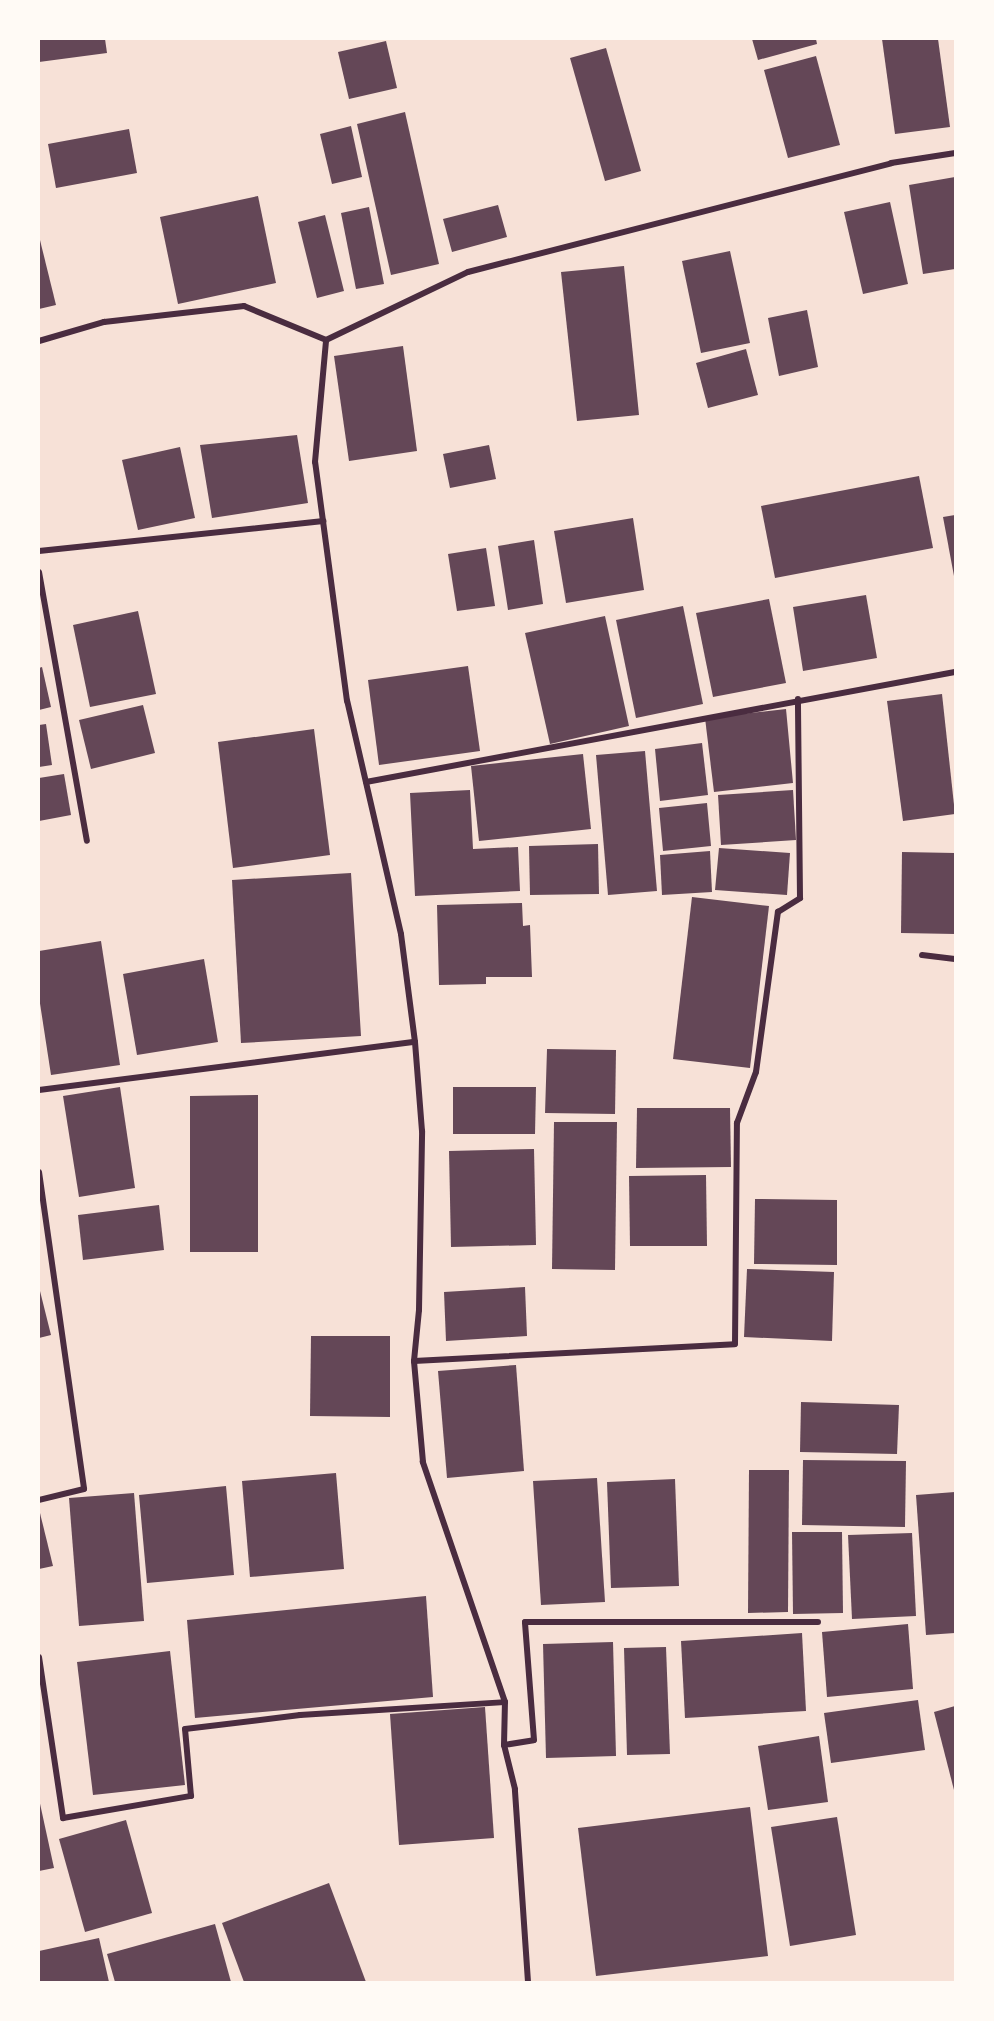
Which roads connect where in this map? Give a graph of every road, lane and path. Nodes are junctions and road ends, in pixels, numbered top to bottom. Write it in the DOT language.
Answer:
graph roads {
  1 [pos="955,153"];
  2 [pos="326,340"];
  3 [pos="39,341"];
  4 [pos="323,521"];
  5 [pos="39,551"];
  6 [pos="39,572"];
  7 [pos="955,672"];
  8 [pos="798,699"];
  9 [pos="366,782"];
  10 [pos="87,841"];
  11 [pos="922,954"];
  12 [pos="955,959"];
  13 [pos="416,1042"];
  14 [pos="39,1090"];
  15 [pos="39,1172"];
  16 [pos="414,1361"];
  17 [pos="39,1500"];
  18 [pos="818,1622"];
  19 [pos="39,1656"];
  20 [pos="505,1702"];
  21 [pos="504,1745"];
  22 [pos="528,1982"];
  1 -- 2 [label="street"];
  2 -- 3 [label="street"];
  2 -- 4 [label="street"];
  4 -- 5 [label="street"];
  4 -- 9 [label="street"];
  6 -- 10 [label="street"];
  7 -- 8 [label="street"];
  8 -- 9 [label="street"];
  8 -- 16 [label="street"];
  9 -- 13 [label="street"];
  11 -- 12 [label="street"];
  13 -- 14 [label="street"];
  13 -- 16 [label="street"];
  15 -- 17 [label="street"];
  16 -- 20 [label="street"];
  18 -- 21 [label="street"];
  19 -- 20 [label="street"];
  20 -- 21 [label="street"];
  21 -- 22 [label="street"];
}
